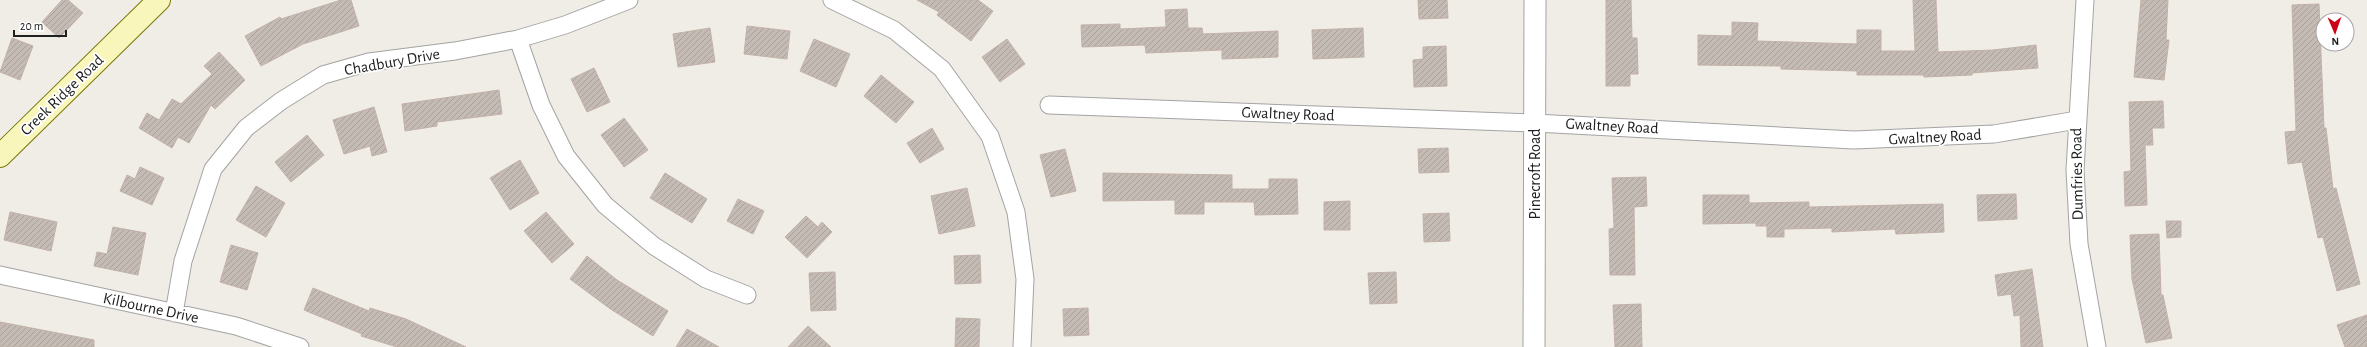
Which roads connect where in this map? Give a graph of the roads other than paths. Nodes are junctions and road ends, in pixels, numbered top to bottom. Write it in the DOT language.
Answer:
graph roads {
  1 [pos="158,0"];
  2 [pos="629,0"];
  3 [pos="832,0"];
  4 [pos="1535,0"];
  5 [pos="2085,0"];
  6 [pos="518,40"];
  7 [pos="1050,105"];
  8 [pos="2077,120"];
  9 [pos="1535,123"];
  10 [pos="0,156"];
  11 [pos="0,275"];
  12 [pos="747,295"];
  13 [pos="174,313"];
  14 [pos="300,347"];
  15 [pos="1022,347"];
  16 [pos="1534,347"];
  17 [pos="2097,347"];
  1 -- 10 [label="main road, Creek Ridge Road"];
  2 -- 6 [label="street, Chadbury Drive"];
  3 -- 15 [label="street"];
  4 -- 9 [label="street, Pinecroft Road"];
  5 -- 8 [label="street, Dumfries Road"];
  6 -- 12 [label="street"];
  6 -- 13 [label="street, Chadbury Drive"];
  7 -- 9 [label="street, Gwaltney Road"];
  8 -- 9 [label="street, Gwaltney Road"];
  8 -- 17 [label="street, Dumfries Road"];
  9 -- 16 [label="street, Pinecroft Road"];
  11 -- 13 [label="street, Kilbourne Drive"];
  13 -- 14 [label="street, Kilbourne Drive"];
}
